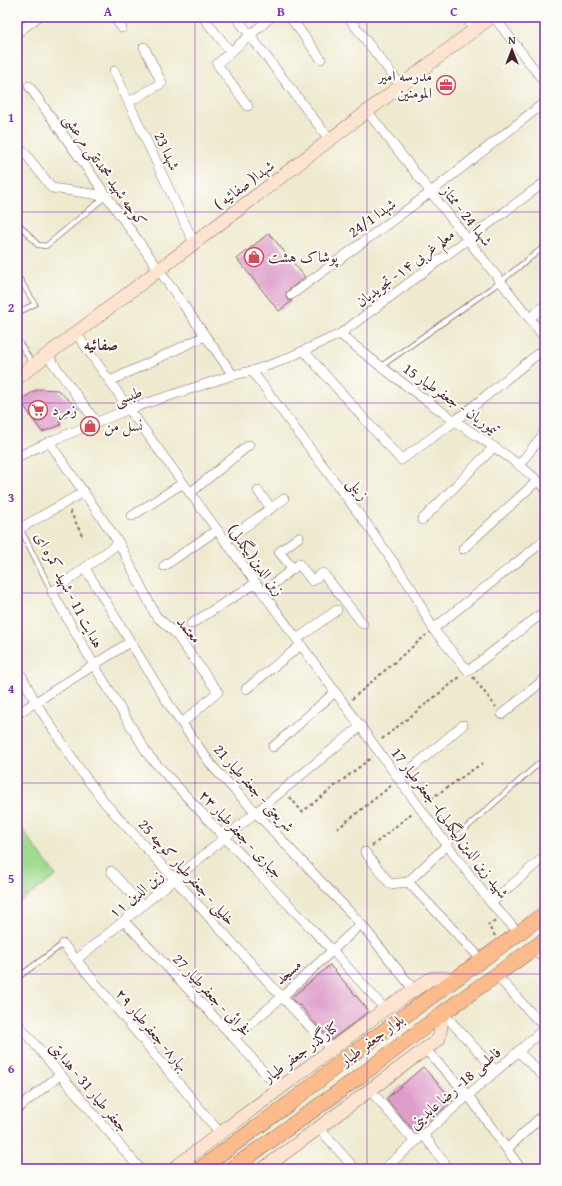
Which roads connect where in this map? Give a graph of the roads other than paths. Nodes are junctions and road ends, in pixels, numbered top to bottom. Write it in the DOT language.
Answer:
graph roads {
  1 [pos="38,17"];
  2 [pos="114,17"];
  3 [pos="203,17"];
  4 [pos="236,17"];
  5 [pos="271,17"];
  6 [pos="290,17"];
  7 [pos="348,17"];
  8 [pos="465,17"];
  9 [pos="493,17"];
  10 [pos="122,28"];
  11 [pos="475,29"];
  12 [pos="17,33"];
  13 [pos="249,35"];
  14 [pos="144,47"];
  15 [pos="230,51"];
  16 [pos="321,59"];
  17 [pos="114,71"];
  18 [pos="545,83"];
  19 [pos="29,86"];
  20 [pos="401,86"];
  21 [pos="129,102"];
  22 [pos="545,102"];
  23 [pos="248,106"];
  24 [pos="367,111"];
  25 [pos="330,140"];
  26 [pos="24,152"];
  27 [pos="545,182"];
  28 [pos="430,192"];
  29 [pos="106,196"];
  30 [pos="17,222"];
  31 [pos="467,240"];
  32 [pos="194,243"];
  33 [pos="545,246"];
  34 [pos="158,270"];
  35 [pos="17,275"];
  36 [pos="500,282"];
  37 [pos="291,295"];
  38 [pos="545,305"];
  39 [pos="17,314"];
  40 [pos="530,318"];
  41 [pos="76,333"];
  42 [pos="340,334"];
  43 [pos="205,336"];
  44 [pos="545,338"];
  45 [pos="17,339"];
  46 [pos="545,348"];
  47 [pos="304,350"];
  48 [pos="47,355"];
  49 [pos="34,365"];
  50 [pos="380,366"];
  51 [pos="252,371"];
  52 [pos="233,375"];
  53 [pos="17,378"];
  54 [pos="110,381"];
  55 [pos="129,410"];
  56 [pos="455,421"];
  57 [pos="98,422"];
  58 [pos="545,432"];
  59 [pos="50,442"];
  60 [pos="249,445"];
  61 [pos="494,446"];
  62 [pos="17,457"];
  63 [pos="519,465"];
  64 [pos="537,481"];
  65 [pos="183,483"];
  66 [pos="545,488"];
  67 [pos="258,491"];
  68 [pos="84,492"];
  69 [pos="190,493"];
  70 [pos="284,499"];
  71 [pos="271,508"];
  72 [pos="132,516"];
  73 [pos="422,520"];
  74 [pos="18,529"];
  75 [pos="217,530"];
  76 [pos="299,537"];
  77 [pos="545,540"];
  78 [pos="225,541"];
  79 [pos="119,543"];
  80 [pos="463,549"];
  81 [pos="164,566"];
  82 [pos="85,568"];
  83 [pos="292,569"];
  84 [pos="256,583"];
  85 [pos="52,592"];
  86 [pos="263,592"];
  87 [pos="337,610"];
  88 [pos="545,611"];
  89 [pos="191,624"];
  90 [pos="363,624"];
  91 [pos="433,629"];
  92 [pos="130,642"];
  93 [pos="299,642"];
  94 [pos="94,666"];
  95 [pos="17,667"];
  96 [pos="545,679"];
  97 [pos="246,689"];
  98 [pos="335,692"];
  99 [pos="36,703"];
  100 [pos="17,714"];
  101 [pos="502,714"];
  102 [pos="182,723"];
  103 [pos="463,725"];
  104 [pos="361,726"];
  105 [pos="273,747"];
  106 [pos="545,758"];
  107 [pos="399,779"];
  108 [pos="256,812"];
  109 [pos="225,838"];
  110 [pos="447,845"];
  111 [pos="365,852"];
  112 [pos="545,856"];
  113 [pos="111,871"];
  114 [pos="175,879"];
  115 [pos="408,882"];
  116 [pos="492,903"];
  117 [pos="142,906"];
  118 [pos="545,913"];
  119 [pos="124,921"];
  120 [pos="361,924"];
  121 [pos="520,933"];
  122 [pos="63,944"];
  123 [pos="539,944"];
  124 [pos="332,950"];
  125 [pos="76,960"];
  126 [pos="482,960"];
  127 [pos="545,960"];
  128 [pos="496,975"];
  129 [pos="17,978"];
  130 [pos="455,979"];
  131 [pos="414,990"];
  132 [pos="282,997"];
  133 [pos="385,1009"];
  134 [pos="444,1013"];
  135 [pos="17,1023"];
  136 [pos="545,1028"];
  137 [pos="234,1038"];
  138 [pos="331,1049"];
  139 [pos="425,1049"];
  140 [pos="518,1051"];
  141 [pos="496,1071"];
  142 [pos="60,1075"];
  143 [pos="545,1078"];
  144 [pos="279,1089"];
  145 [pos="370,1090"];
  146 [pos="468,1095"];
  147 [pos="17,1109"];
  148 [pos="545,1113"];
  149 [pos="319,1128"];
  150 [pos="220,1133"];
  151 [pos="423,1134"];
  152 [pos="415,1142"];
  153 [pos="507,1149"];
  154 [pos="140,1169"];
  155 [pos="173,1169"];
  156 [pos="200,1169"];
  157 [pos="232,1169"];
  158 [pos="263,1169"];
  159 [pos="355,1169"];
  160 [pos="384,1169"];
  161 [pos="449,1169"];
  162 [pos="521,1169"];
  1 -- 12 [label="street"];
  2 -- 10 [label="street"];
  3 -- 15 [label="street"];
  4 -- 13 [label="street"];
  5 -- 13 [label="street"];
  6 -- 16 [label="street"];
  7 -- 20 [label="street"];
  8 -- 11 [label="street"];
  9 -- 11 [label="main road, شهدا( صفائیه )"];
  9 -- 18 [label="street"];
  11 -- 20 [label="main road, شهدا( صفائیه )"];
  13 -- 15 [label="street"];
  13 -- 25 [label="street"];
  14 -- 21 [label="street"];
  15 -- 23 [label="street"];
  17 -- 21 [label="street, شهدا 23"];
  19 -- 29 [label="street, کوچه شهید محمدتقی مرعشی"];
  20 -- 24 [label="main road, شهدا( صفائیه )"];
  21 -- 32 [label="street, شهدا 23"];
  22 -- 28 [label="street, شهدا 24/1"];
  24 -- 25 [label="main road, شهدا( صفائیه )"];
  24 -- 28 [label="street, شهدا 24 - ممتاز"];
  25 -- 32 [label="main road, شهدا( صفائیه )"];
  26 -- 29 [label="street"];
  27 -- 31 [label="street, معلم غربی ۱۴- تجویدیان"];
  28 -- 31 [label="street, شهدا 24 - ممتاز"];
  28 -- 37 [label="street, شهدا 24/1"];
  29 -- 30 [label="lane"];
  29 -- 34 [label="street, کوچه شهید محمدتقی مرعشی"];
  31 -- 36 [label="street, شهدا 24 - ممتاز"];
  31 -- 42 [label="street, معلم غربی ۱۴- تجویدیان"];
  32 -- 34 [label="main road, شهدا( صفائیه )"];
  33 -- 36 [label="lane"];
  34 -- 41 [label="main road, شهدا( صفائیه )"];
  34 -- 43 [label="street, کوچه شهید محمدتقی مرعشی"];
  35 -- 39 [label="lane"];
  36 -- 40 [label="street, شهدا 24 - ممتاز"];
  36 -- 50 [label="lane"];
  38 -- 40 [label="street"];
  40 -- 44 [label="street, شهدا 24 - ممتاز"];
  41 -- 48 [label="main road, شهدا( صفائیه )"];
  41 -- 54 [label="street, زین الدین(بیگدلی)"];
  42 -- 47 [label="street, معلم غربی ۱۴- تجویدیان"];
  42 -- 50 [label="street, تیموریان - جعفرطیار 15"];
  43 -- 52 [label="street, کوچه شهید محمدتقی مرعشی"];
  43 -- 54 [label="street"];
  45 -- 49 [label="lane"];
  46 -- 56 [label="street"];
  47 -- 51 [label="street, طبسی"];
  47 -- 56 [label="street"];
  48 -- 49 [label="main road, شهدا( صفائیه )"];
  48 -- 57 [label="street"];
  49 -- 53 [label="main road, شهدا( صفائیه )"];
  50 -- 56 [label="street, تیموریان - جعفرطیار 15"];
  51 -- 52 [label="street, طبسی"];
  51 -- 91 [label="street, زینلی"];
  52 -- 55 [label="street, طبسی"];
  54 -- 55 [label="street, زین الدین(بیگدلی)"];
  55 -- 57 [label="street, طبسی"];
  55 -- 65 [label="street, زین الدین(بیگدلی)"];
  56 -- 61 [label="street, تیموریان - جعفرطیار 15"];
  57 -- 59 [label="street, طبسی"];
  58 -- 63 [label="street"];
  59 -- 62 [label="street, طبسی"];
  59 -- 68 [label="street, معتمد"];
  60 -- 69 [label="street"];
  61 -- 63 [label="street, تیموریان - جعفرطیار 15"];
  61 -- 73 [label="street"];
  63 -- 64 [label="street, تیموریان - جعفرطیار 15"];
  64 -- 66 [label="street, تیموریان - جعفرطیار 15"];
  64 -- 80 [label="street"];
  65 -- 69 [label="street, زین الدین(بیگدلی)"];
  65 -- 72 [label="street"];
  67 -- 71 [label="street"];
  68 -- 74 [label="street"];
  68 -- 79 [label="street, معتمد"];
  69 -- 75 [label="street, زین الدین(بیگدلی)"];
  70 -- 71 [label="street"];
  71 -- 78 [label="street"];
  74 -- 85 [label="lane, هدایت 11 - شهید کمره ای"];
  75 -- 78 [label="street, زین الدین(بیگدلی)"];
  75 -- 81 [label="street"];
  76 -- 83 [label="street"];
  77 -- 91 [label="street"];
  78 -- 84 [label="street, زین الدین(بیگدلی)"];
  79 -- 82 [label="street"];
  79 -- 102 [label="street, معتمد"];
  82 -- 85 [label="street"];
  82 -- 92 [label="street, شریعتی - جعفرطیار 21"];
  83 -- 86 [label="street"];
  83 -- 90 [label="street"];
  84 -- 86 [label="street, زین الدین(بیگدلی)"];
  84 -- 89 [label="street"];
  85 -- 94 [label="street, هدایت 11 - شهید کمره ای"];
  86 -- 93 [label="street, زین الدین(بیگدلی)"];
  87 -- 93 [label="street"];
  88 -- 91 [label="street, زینلی"];
  92 -- 94 [label="street"];
  92 -- 102 [label="street, شریعتی - جعفرطیار 21"];
  93 -- 97 [label="street"];
  93 -- 98 [label="street, زین الدین(بیگدلی)"];
  94 -- 99 [label="street"];
  94 -- 109 [label="street, جباری - جعفرطیار ۲۳"];
  95 -- 99 [label="street, خلیلی - جعفرطیار کوچه 25"];
  96 -- 101 [label="street"];
  98 -- 104 [label="street, زین الدین(بیگدلی)"];
  98 -- 105 [label="street"];
  99 -- 100 [label="street"];
  99 -- 114 [label="street, خلیلی - جعفرطیار کوچه 25"];
  102 -- 108 [label="street, شریعتی - جعفرطیار 21"];
  103 -- 107 [label="street"];
  104 -- 107 [label="street, شهید زین الدین(بیگدلی)- جعفرطیار 17"];
  104 -- 108 [label="street, زین الدین ۱۱"];
  106 -- 110 [label="lane"];
  107 -- 110 [label="street, شهید زین الدین(بیگدلی)- جعفرطیار 17"];
  108 -- 109 [label="street, زین الدین ۱۱"];
  108 -- 120 [label="street, شریعتی - جعفرطیار 21"];
  109 -- 114 [label="street, زین الدین ۱۱"];
  109 -- 124 [label="street, جباری - جعفرطیار ۲۳"];
  110 -- 115 [label="street"];
  110 -- 116 [label="street, شهید زین الدین(بیگدلی)- جعفرطیار 17"];
  111 -- 115 [label="street"];
  112 -- 116 [label="street"];
  113 -- 117 [label="street"];
  114 -- 117 [label="street, زین الدین ۱۱"];
  114 -- 132 [label="street, خلیلی - جعفرطیار کوچه 25"];
  115 -- 126 [label="street"];
  116 -- 121 [label="street, شهید زین الدین(بیگدلی)- جعفرطیار 17"];
  117 -- 119 [label="street, زین الدین ۱۱"];
  118 -- 121 [label="main road, بلوار جعفر طیار"];
  119 -- 125 [label="street, زین الدین ۱۱"];
  119 -- 137 [label="street, فخرائی - جعفرطیار 27"];
  120 -- 124 [label="street, مسجد"];
  120 -- 131 [label="street, شریعتی - جعفرطیار 21"];
  121 -- 123 [label="main road"];
  121 -- 126 [label="main road, بلوار جعفر طیار"];
  122 -- 125 [label="street, بهار۸- جعفرطیار ۲۹"];
  122 -- 129 [label="lane"];
  123 -- 127 [label="street"];
  123 -- 128 [label="main road, بلوار جعفر طیار"];
  124 -- 132 [label="street, مسجد"];
  124 -- 133 [label="street, جباری - جعفرطیار ۲۳"];
  125 -- 150 [label="street, بهار۸- جعفرطیار ۲۹"];
  126 -- 130 [label="main road, بلوار جعفر طیار"];
  128 -- 134 [label="main road, بلوار جعفر طیار"];
  128 -- 136 [label="street"];
  130 -- 131 [label="main road, کنارگذر جعفر طیار"];
  130 -- 156 [label="main road, بلوار جعفر طیار"];
  131 -- 133 [label="main road, کنارگذر جعفر طیار"];
  132 -- 137 [label="street, مسجد"];
  132 -- 138 [label="street, خلیلی - جعفرطیار کوچه 25"];
  133 -- 138 [label="main road, کنارگذر جعفر طیار"];
  134 -- 139 [label="main road"];
  134 -- 141 [label="street"];
  134 -- 157 [label="main road, بلوار جعفر طیار"];
  135 -- 142 [label="street, جعفر طیار 31 - هدایتی"];
  136 -- 140 [label="street, فاطمی 18- رضا عابدینی"];
  137 -- 144 [label="street, فخرائی - جعفرطیار 27"];
  138 -- 144 [label="main road, کنارگذر جعفر طیار"];
  139 -- 145 [label="main road"];
  139 -- 146 [label="street"];
  140 -- 141 [label="street, فاطمی 18- رضا عابدینی"];
  140 -- 143 [label="street"];
  141 -- 146 [label="street, فاطمی 18- رضا عابدینی"];
  142 -- 147 [label="street"];
  142 -- 154 [label="street, جعفر طیار 31 - هدایتی"];
  144 -- 150 [label="main road, کنارگذر جعفر طیار"];
  145 -- 149 [label="main road"];
  145 -- 152 [label="street"];
  146 -- 151 [label="street, فاطمی 18- رضا عابدینی"];
  146 -- 153 [label="street"];
  148 -- 153 [label="street"];
  149 -- 158 [label="main road"];
  149 -- 159 [label="street"];
  150 -- 155 [label="main road, کنارگذر جعفر طیار"];
  151 -- 152 [label="street, فاطمی 18- رضا عابدینی"];
  151 -- 161 [label="street"];
  152 -- 160 [label="street, فاطمی 18- رضا عابدینی"];
  153 -- 162 [label="street"];
}
